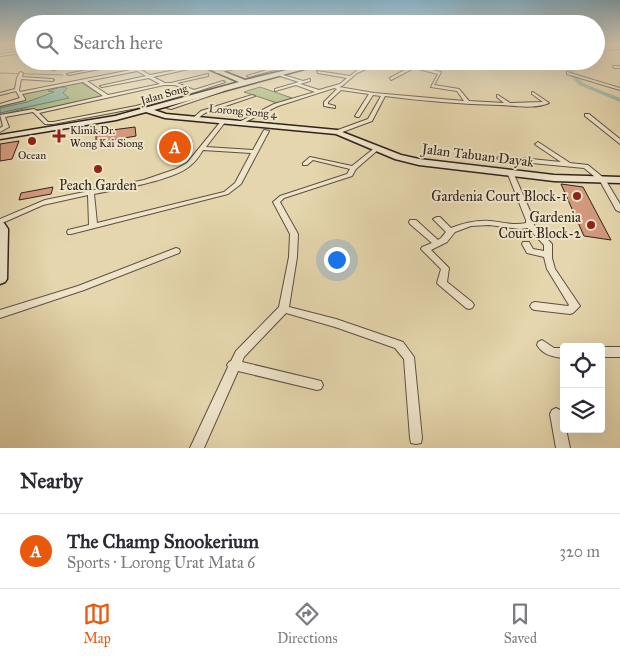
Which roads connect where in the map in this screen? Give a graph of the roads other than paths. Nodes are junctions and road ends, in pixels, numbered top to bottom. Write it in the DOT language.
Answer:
graph roads {
  1 [pos="90,70"];
  2 [pos="116,70"];
  3 [pos="138,70"];
  4 [pos="181,70"];
  5 [pos="212,70"];
  6 [pos="226,70"];
  7 [pos="263,70"];
  8 [pos="270,70"];
  9 [pos="283,70"];
  10 [pos="291,70"];
  11 [pos="300,70"];
  12 [pos="362,70"];
  13 [pos="408,70"];
  14 [pos="429,70"];
  15 [pos="266,71"];
  16 [pos="217,72"];
  17 [pos="318,72"];
  18 [pos="121,73"];
  19 [pos="69,74"];
  20 [pos="207,74"];
  21 [pos="570,74"];
  22 [pos="281,75"];
  23 [pos="150,76"];
  24 [pos="249,76"];
  25 [pos="351,77"];
  26 [pos="391,79"];
  27 [pos="52,80"];
  28 [pos="84,80"];
  29 [pos="309,80"];
  30 [pos="238,81"];
  31 [pos="222,82"];
  32 [pos="303,82"];
  33 [pos="171,83"];
  34 [pos="164,84"];
  35 [pos="296,84"];
  36 [pos="102,86"];
  37 [pos="142,88"];
  38 [pos="337,88"];
  39 [pos="390,89"];
  40 [pos="620,89"];
  41 [pos="276,90"];
  42 [pos="194,91"];
  43 [pos="18,92"];
  44 [pos="320,92"];
  45 [pos="372,93"];
  46 [pos="533,93"];
  47 [pos="0,94"];
  48 [pos="387,95"];
  49 [pos="106,96"];
  50 [pos="253,96"];
  51 [pos="498,96"];
  52 [pos="200,98"];
  53 [pos="208,100"];
  54 [pos="467,102"];
  55 [pos="76,103"];
  56 [pos="216,103"];
  57 [pos="508,104"];
  58 [pos="0,105"];
  59 [pos="223,106"];
  60 [pos="332,107"];
  61 [pos="169,108"];
  62 [pos="148,110"];
  63 [pos="36,112"];
  64 [pos="587,115"];
  65 [pos="357,116"];
  66 [pos="195,118"];
  67 [pos="224,121"];
  68 [pos="241,122"];
  69 [pos="2,123"];
  70 [pos="266,131"];
  71 [pos="337,132"];
  72 [pos="0,134"];
  73 [pos="620,142"];
  74 [pos="538,144"];
  75 [pos="201,148"];
  76 [pos="377,148"];
  77 [pos="254,152"];
  78 [pos="500,158"];
  79 [pos="305,164"];
  80 [pos="568,164"];
  81 [pos="353,168"];
  82 [pos="510,172"];
  83 [pos="603,180"];
  84 [pos="620,180"];
  85 [pos="91,192"];
  86 [pos="620,210"];
  87 [pos="437,219"];
  88 [pos="413,222"];
  89 [pos="0,223"];
  90 [pos="530,225"];
  91 [pos="93,226"];
  92 [pos="450,231"];
  93 [pos="71,232"];
  94 [pos="437,243"];
  95 [pos="526,244"];
  96 [pos="176,251"];
  97 [pos="548,255"];
  98 [pos="0,278"];
  99 [pos="469,305"];
  100 [pos="535,306"];
  101 [pos="284,308"];
  102 [pos="0,314"];
  103 [pos="542,345"];
  104 [pos="605,352"];
  105 [pos="620,352"];
  106 [pos="560,353"];
  107 [pos="234,364"];
  108 [pos="317,385"];
  109 [pos="556,414"];
  110 [pos="416,438"];
  111 [pos="197,448"];
  112 [pos="563,448"];
  1 -- 19 [label="street"];
  2 -- 18 [label="street"];
  3 -- 18 [label="street"];
  3 -- 23 [label="street"];
  4 -- 23 [label="street"];
  5 -- 16 [label="main road"];
  6 -- 16 [label="street"];
  7 -- 15 [label="street"];
  8 -- 15 [label="street"];
  9 -- 30 [label="main road, Jalan Song"];
  10 -- 30 [label="main road, Jalan Song"];
  11 -- 22 [label="street"];
  12 -- 25 [label="street"];
  13 -- 26 [label="street"];
  14 -- 54 [label="street"];
  15 -- 24 [label="street"];
  16 -- 30 [label="main road"];
  17 -- 25 [label="street"];
  18 -- 28 [label="street"];
  20 -- 33 [label="street"];
  21 -- 40 [label="street"];
  22 -- 32 [label="street"];
  22 -- 52 [label="street"];
  23 -- 34 [label="street"];
  23 -- 36 [label="street"];
  25 -- 38 [label="street"];
  27 -- 43 [label="street"];
  28 -- 43 [label="street"];
  28 -- 49 [label="street"];
  29 -- 32 [label="street"];
  30 -- 62 [label="main road, Jalan Song"];
  30 -- 72 [label="main road, Jalan Song"];
  31 -- 42 [label="street"];
  32 -- 35 [label="street"];
  33 -- 34 [label="street"];
  33 -- 42 [label="street"];
  34 -- 37 [label="street"];
  35 -- 41 [label="street"];
  35 -- 44 [label="street"];
  37 -- 49 [label="street"];
  37 -- 55 [label="street"];
  38 -- 44 [label="street"];
  38 -- 45 [label="street"];
  38 -- 60 [label="street"];
  39 -- 48 [label="street"];
  42 -- 63 [label="street"];
  43 -- 47 [label="street"];
  43 -- 58 [label="street"];
  44 -- 68 [label="street"];
  45 -- 48 [label="street"];
  45 -- 65 [label="street"];
  46 -- 57 [label="street"];
  48 -- 54 [label="street"];
  48 -- 71 [label="street"];
  49 -- 55 [label="street"];
  50 -- 59 [label="street"];
  51 -- 57 [label="street"];
  52 -- 53 [label="street"];
  52 -- 61 [label="street"];
  54 -- 57 [label="street"];
  55 -- 63 [label="street"];
  56 -- 59 [label="street"];
  59 -- 66 [label="street"];
  62 -- 66 [label="main road, Lorong Song 4"];
  62 -- 72 [label="main road, Jalan Song"];
  63 -- 69 [label="street"];
  64 -- 73 [label="street"];
  66 -- 67 [label="main road, Lorong Song 4"];
  67 -- 68 [label="main road, Lorong Song 4"];
  67 -- 75 [label="street"];
  68 -- 71 [label="main road, Lorong Song 4"];
  69 -- 72 [label="street"];
  70 -- 77 [label="street"];
  71 -- 76 [label="main road, Jalan Tabuan Dayak"];
  74 -- 80 [label="street"];
  75 -- 77 [label="street"];
  75 -- 85 [label="street"];
  76 -- 81 [label="street"];
  76 -- 82 [label="main road, Jalan Tabuan Dayak"];
  77 -- 91 [label="street"];
  78 -- 80 [label="street"];
  79 -- 81 [label="street"];
  80 -- 83 [label="street"];
  81 -- 101 [label="street"];
  82 -- 83 [label="main road, Jalan Tabuan Dayak"];
  82 -- 90 [label="street"];
  83 -- 84 [label="main road, Jalan Tabuan Dayak"];
  83 -- 86 [label="street"];
  85 -- 89 [label="street"];
  85 -- 91 [label="street"];
  87 -- 92 [label="street"];
  88 -- 94 [label="street"];
  89 -- 98 [label="main road"];
  90 -- 92 [label="street"];
  90 -- 97 [label="street"];
  91 -- 93 [label="street"];
  92 -- 94 [label="street"];
  94 -- 99 [label="street"];
  95 -- 97 [label="street"];
  96 -- 102 [label="street"];
  97 -- 100 [label="street"];
  101 -- 107 [label="street"];
  101 -- 110 [label="street"];
  103 -- 106 [label="street"];
  104 -- 105 [label="street"];
  107 -- 108 [label="street"];
  107 -- 111 [label="street"];
  109 -- 112 [label="street"];
}
